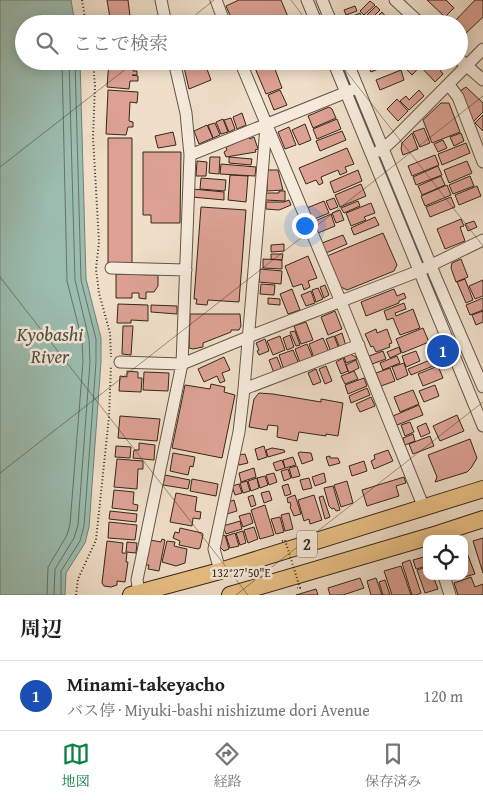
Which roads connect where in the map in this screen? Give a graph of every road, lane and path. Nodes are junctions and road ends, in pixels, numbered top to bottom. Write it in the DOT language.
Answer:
graph roads {
  1 [pos="82,0"];
  2 [pos="161,0"];
  3 [pos="216,0"];
  4 [pos="307,0"];
  5 [pos="322,0"];
  6 [pos="395,0"];
  7 [pos="84,15"];
  8 [pos="164,15"];
  9 [pos="222,15"];
  10 [pos="313,15"];
  11 [pos="328,15"];
  12 [pos="411,15"];
  13 [pos="483,49"];
  14 [pos="468,59"];
  15 [pos="468,66"];
  16 [pos="93,70"];
  17 [pos="176,70"];
  18 [pos="244,70"];
  19 [pos="337,70"];
  20 [pos="351,70"];
  21 [pos="458,70"];
  22 [pos="483,80"];
  23 [pos="449,84"];
  24 [pos="358,88"];
  25 [pos="346,93"];
  26 [pos="266,125"];
  27 [pos="384,149"];
  28 [pos="371,154"];
  29 [pos="190,155"];
  30 [pos="483,162"];
  31 [pos="483,240"];
  32 [pos="431,265"];
  33 [pos="111,268"];
  34 [pos="186,270"];
  35 [pos="419,271"];
  36 [pos="341,302"];
  37 [pos="248,337"];
  38 [pos="359,346"];
  39 [pos="114,362"];
  40 [pos="182,364"];
  41 [pos="483,387"];
  42 [pos="244,390"];
  43 [pos="483,426"];
  44 [pos="483,489"];
  45 [pos="424,508"];
  46 [pos="483,519"];
  47 [pos="437,535"];
  48 [pos="423,540"];
  49 [pos="282,541"];
  50 [pos="220,571"];
  51 [pos="445,580"];
  52 [pos="297,588"];
  53 [pos="263,590"];
  54 [pos="135,594"];
  55 [pos="76,595"];
  56 [pos="230,595"];
  57 [pos="450,595"];
  1 -- 7 [label="path"];
  2 -- 8 [label="street"];
  3 -- 9 [label="street"];
  4 -- 10 [label="street"];
  5 -- 11 [label="street"];
  6 -- 12 [label="street"];
  13 -- 14 [label="street"];
  15 -- 22 [label="street"];
  16 -- 39 [label="path"];
  17 -- 29 [label="street"];
  18 -- 26 [label="street"];
  19 -- 25 [label="street"];
  20 -- 24 [label="street"];
  21 -- 23 [label="street"];
  23 -- 27 [label="street"];
  23 -- 30 [label="street"];
  24 -- 25 [label="street"];
  24 -- 27 [label="street"];
  25 -- 26 [label="street"];
  25 -- 28 [label="street"];
  26 -- 29 [label="street"];
  26 -- 36 [label="street"];
  26 -- 37 [label="street"];
  27 -- 28 [label="street"];
  27 -- 32 [label="street"];
  28 -- 35 [label="street"];
  29 -- 34 [label="street"];
  31 -- 32 [label="street"];
  32 -- 35 [label="street"];
  32 -- 41 [label="street"];
  33 -- 34 [label="street"];
  34 -- 40 [label="street"];
  35 -- 36 [label="street"];
  35 -- 43 [label="street"];
  36 -- 37 [label="street"];
  36 -- 38 [label="street"];
  37 -- 40 [label="street"];
  37 -- 42 [label="street"];
  38 -- 42 [label="street"];
  38 -- 45 [label="street"];
  39 -- 40 [label="street"];
  39 -- 55 [label="path"];
  40 -- 54 [label="street"];
  42 -- 50 [label="street"];
  44 -- 45 [label="highway, 2"];
  45 -- 50 [label="highway, 2"];
  46 -- 47 [label="highway, 2"];
  48 -- 53 [label="highway, 2"];
  49 -- 52 [label="path, bridge"];
  50 -- 54 [label="highway, 2"];
  51 -- 57 [label="street"];
  53 -- 56 [label="highway, 2"];
}
